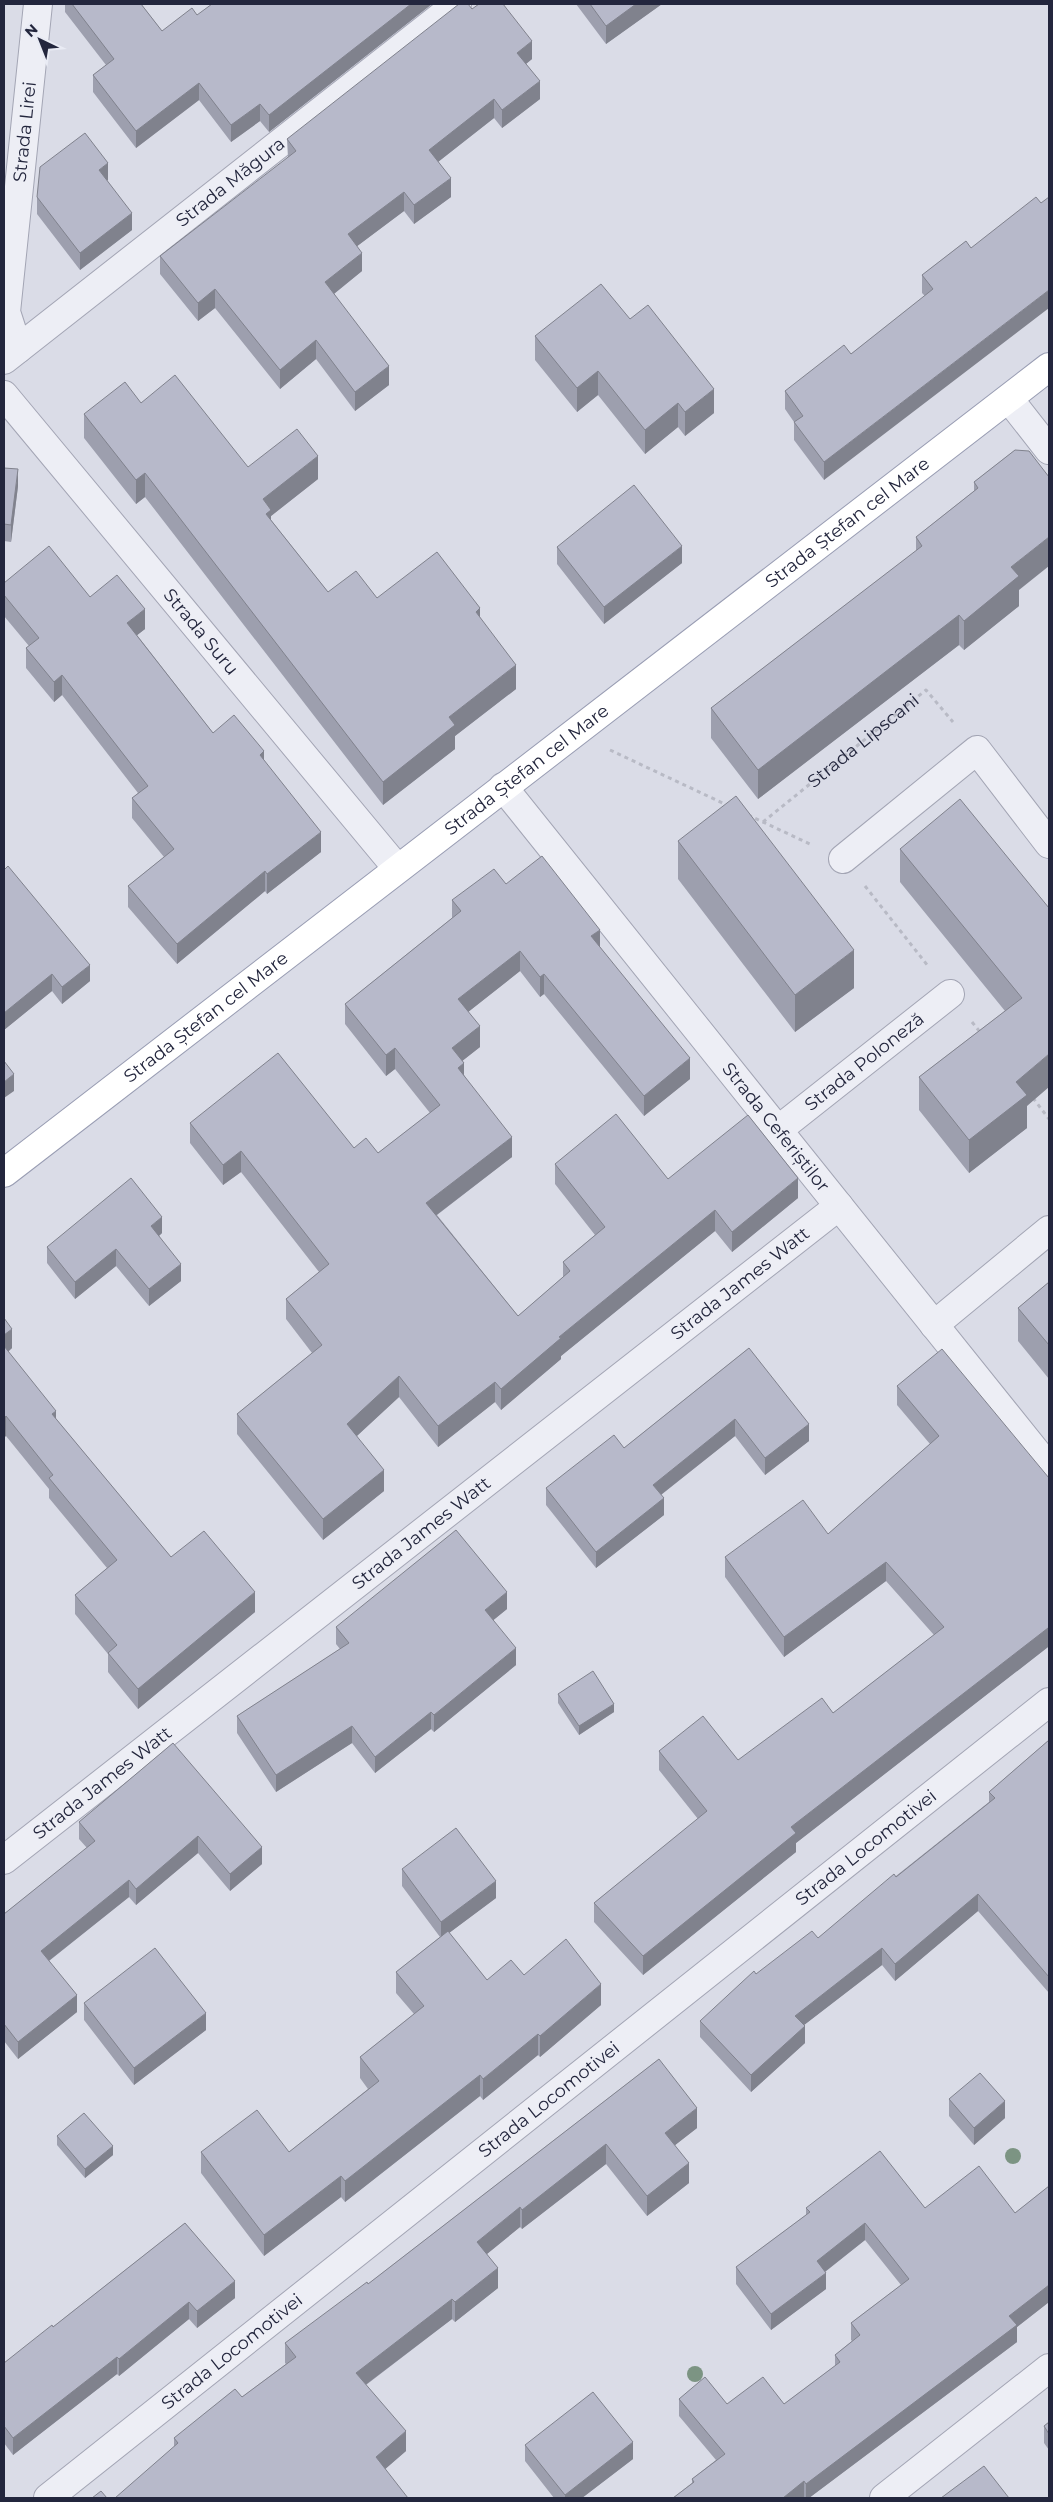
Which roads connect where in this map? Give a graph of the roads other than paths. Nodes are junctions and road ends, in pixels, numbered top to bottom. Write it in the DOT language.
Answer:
graph roads {
  1 [pos="38,4"];
  2 [pos="457,4"];
  3 [pos="11,355"];
  4 [pos="1049,367"];
  5 [pos="4,395"];
  6 [pos="1009,399"];
  7 [pos="1049,450"];
  8 [pos="503,787"];
  9 [pos="1049,844"];
  10 [pos="843,859"];
  11 [pos="397,868"];
  12 [pos="950,994"];
  13 [pos="778,1130"];
  14 [pos="4,1173"];
  15 [pos="839,1206"];
  16 [pos="1049,1230"];
  17 [pos="934,1325"];
  18 [pos="1049,1468"];
  19 [pos="1049,1702"];
  20 [pos="4,1860"];
  21 [pos="1049,2368"];
  22 [pos="48,2498"];
  23 [pos="884,2498"];
  1 -- 3 [label="street, Strada Lirei"];
  2 -- 3 [label="street, Strada Măgura"];
  4 -- 6 [label="main road, Strada Ștefan cel Mare"];
  5 -- 11 [label="street, Strada Suru"];
  6 -- 7 [label="street"];
  6 -- 8 [label="main road, Strada Ștefan cel Mare"];
  8 -- 11 [label="main road, Strada Ștefan cel Mare"];
  8 -- 13 [label="street, Strada Ceferiștilor"];
  9 -- 10 [label="street"];
  11 -- 14 [label="main road, Strada Ștefan cel Mare"];
  12 -- 13 [label="street, Strada Poloneză"];
  13 -- 15 [label="street, Strada Ceferiștilor"];
  15 -- 17 [label="street, Strada Ceferiștilor"];
  15 -- 20 [label="street, Strada James Watt"];
  16 -- 17 [label="street"];
  17 -- 18 [label="street, Strada Ceferiștilor"];
  19 -- 22 [label="street, Strada Locomotivei"];
  21 -- 23 [label="street"];
}
